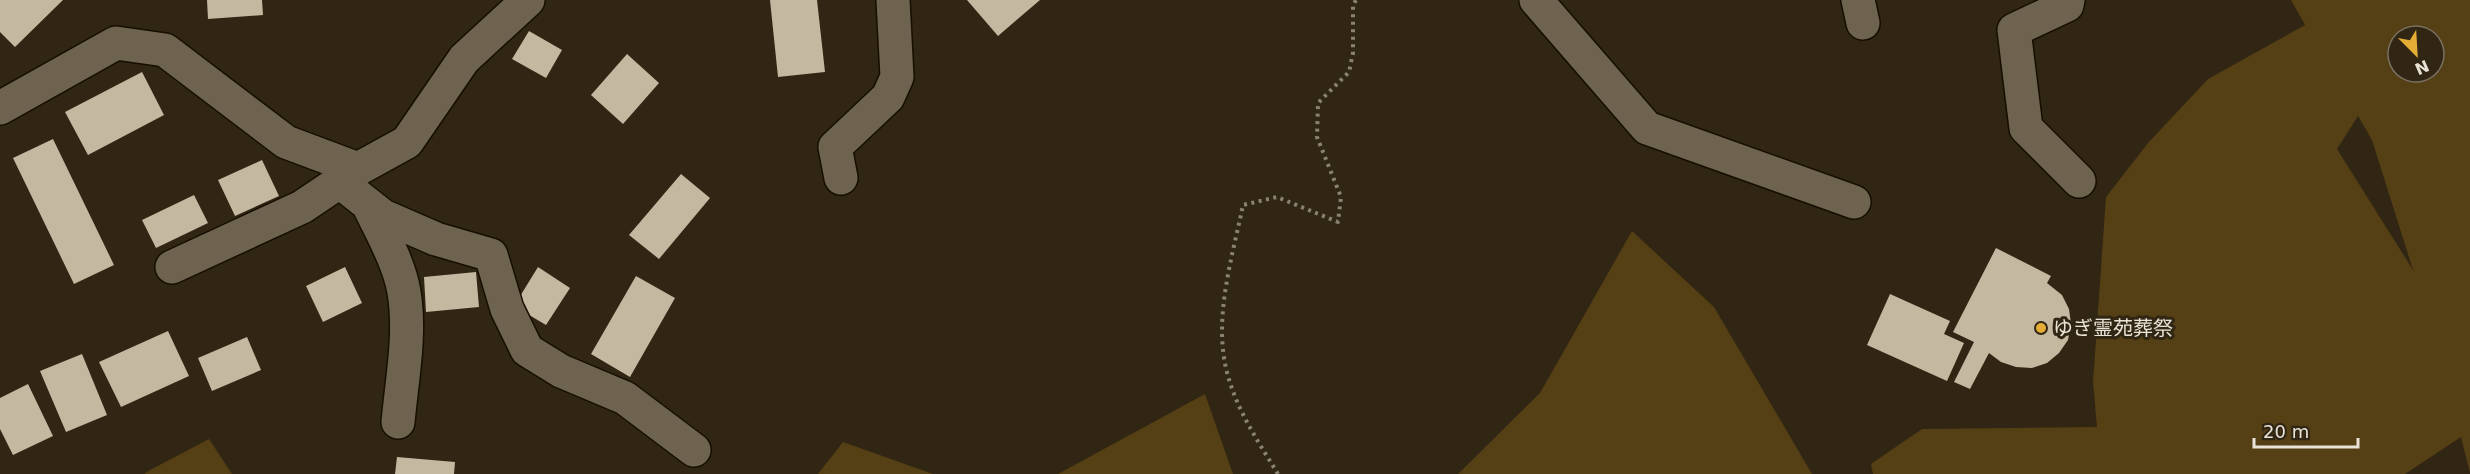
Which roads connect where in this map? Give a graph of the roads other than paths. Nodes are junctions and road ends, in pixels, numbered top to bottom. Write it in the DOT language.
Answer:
graph roads {
  1 [pos="528,0"];
  2 [pos="893,0"];
  3 [pos="1536,0"];
  4 [pos="2068,0"];
  5 [pos="0,108"];
  6 [pos="349,176"];
  7 [pos="841,178"];
  8 [pos="2079,181"];
  9 [pos="1854,202"];
  10 [pos="369,206"];
  11 [pos="172,267"];
  12 [pos="398,422"];
  13 [pos="694,450"];
  1 -- 6 [label="street"];
  2 -- 7 [label="street"];
  3 -- 9 [label="street"];
  4 -- 8 [label="street"];
  5 -- 6 [label="street"];
  6 -- 10 [label="street"];
  6 -- 11 [label="street"];
  10 -- 12 [label="street"];
  10 -- 13 [label="street"];
}
